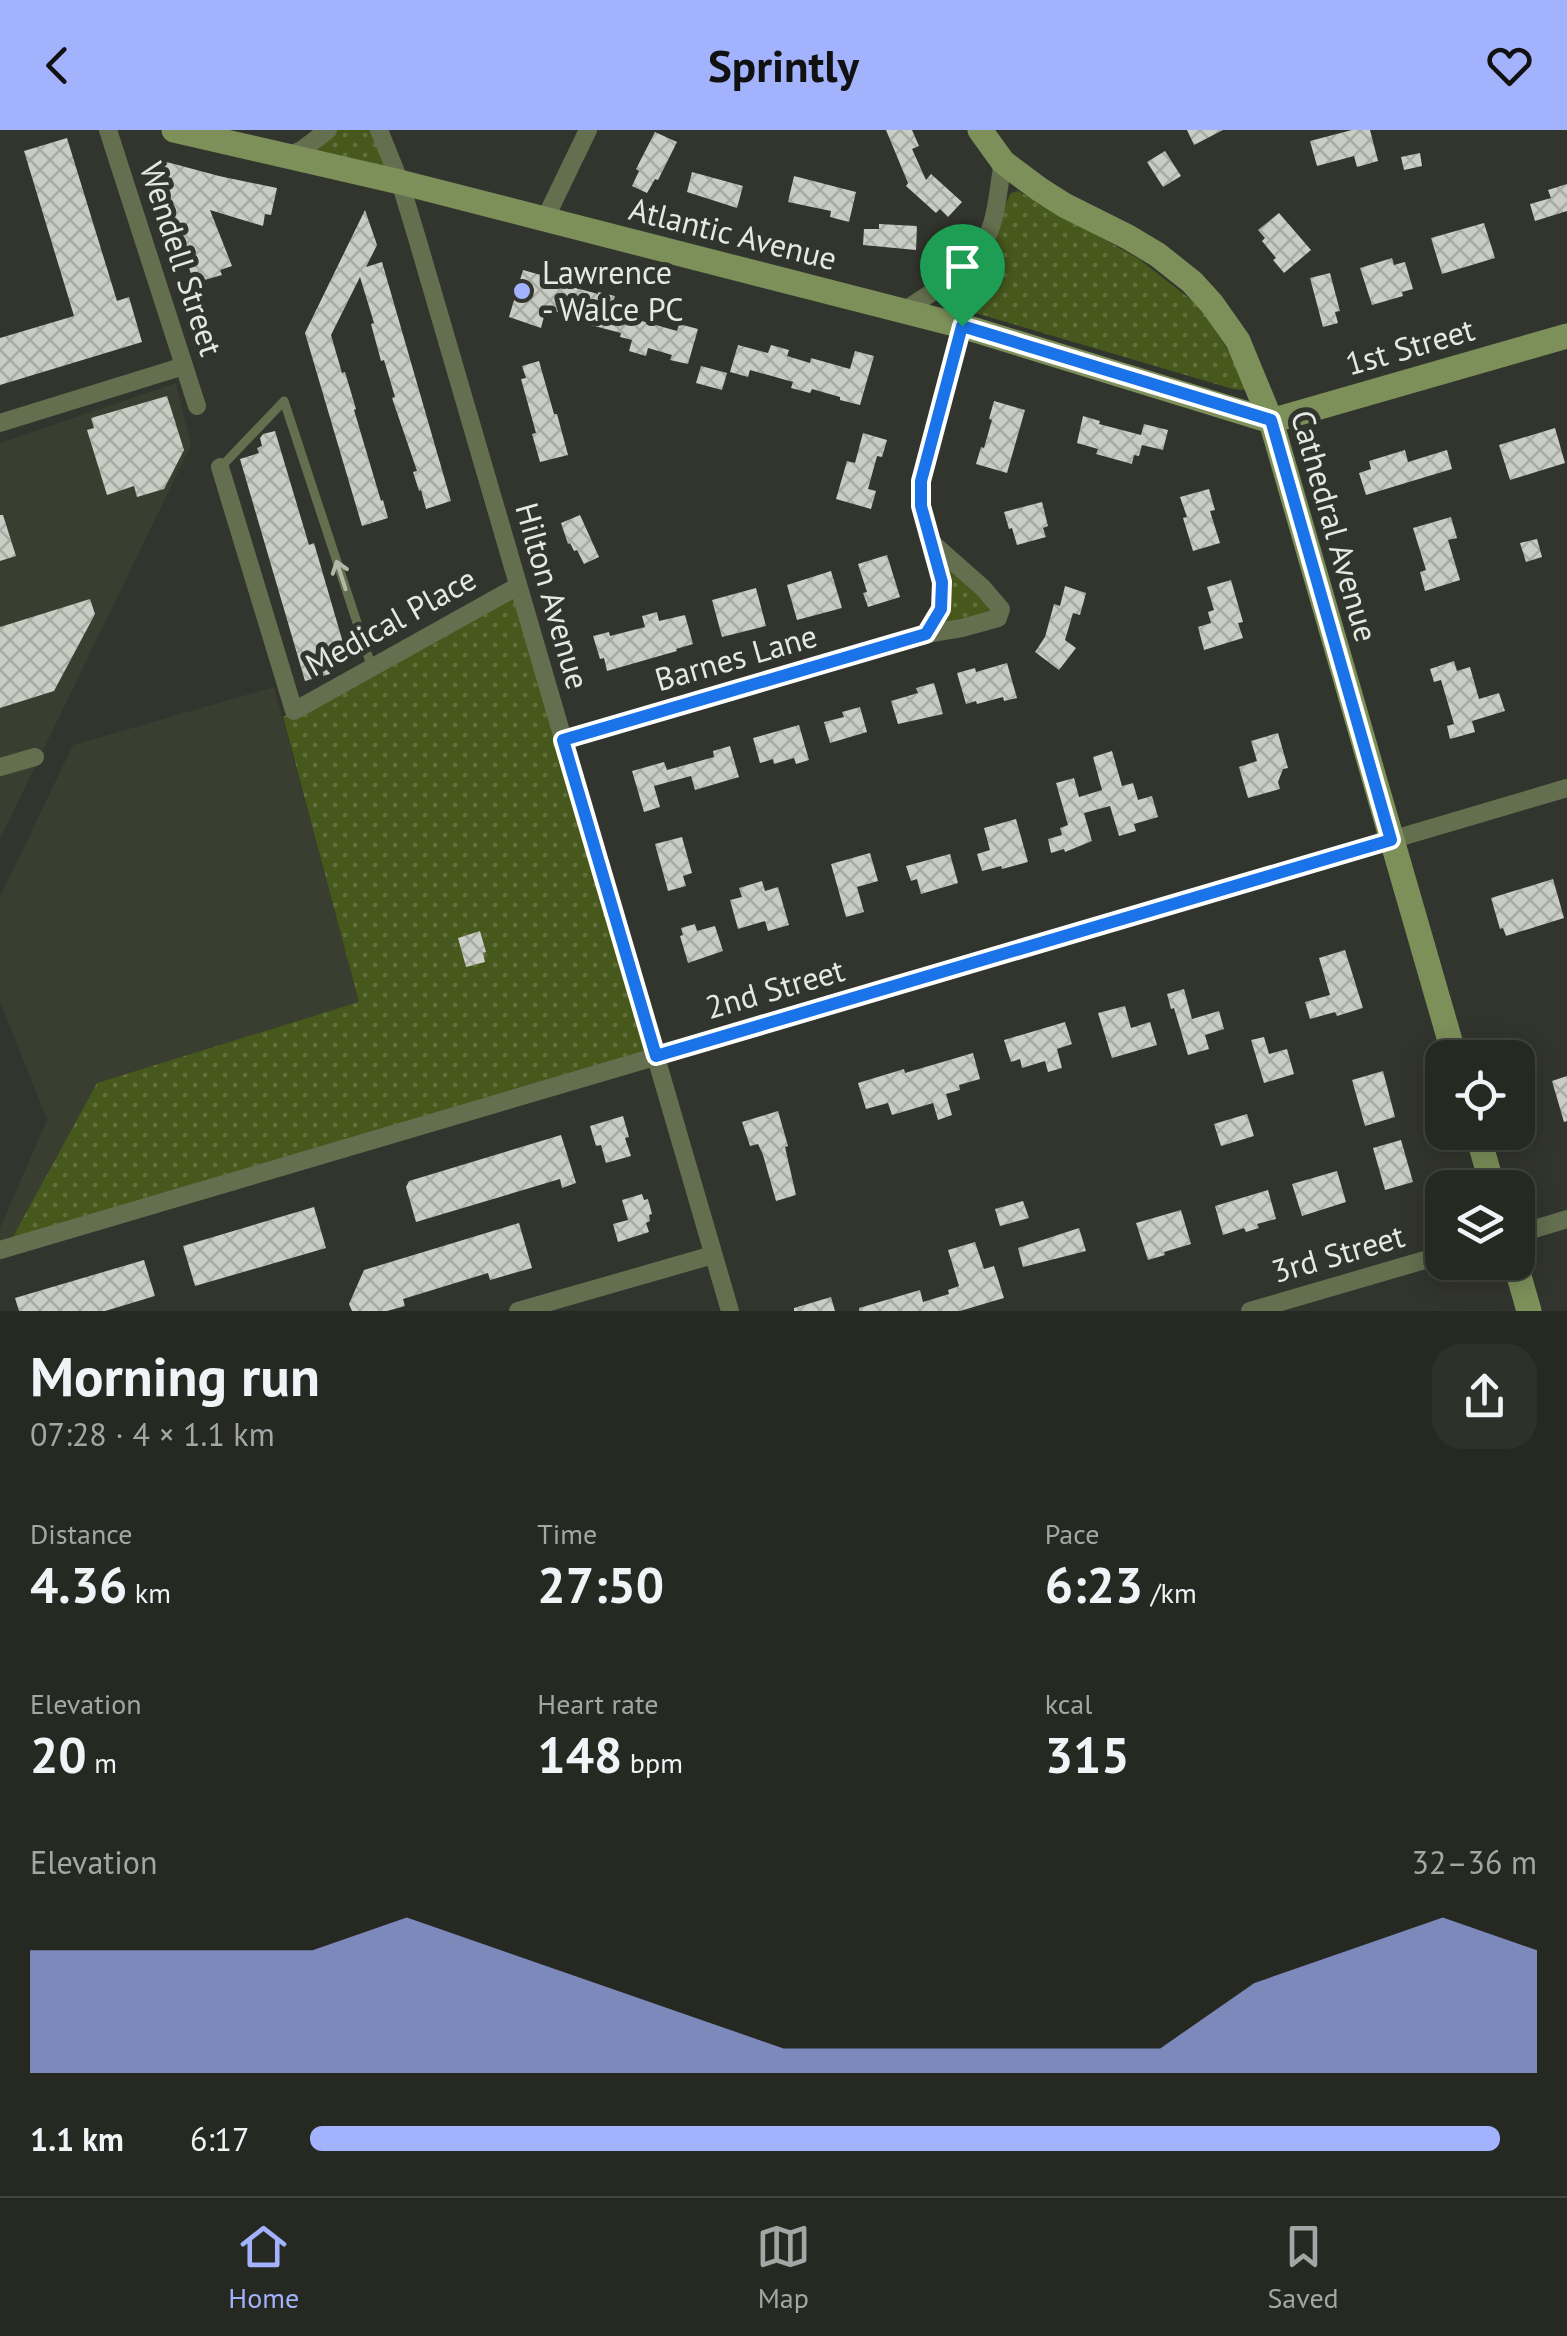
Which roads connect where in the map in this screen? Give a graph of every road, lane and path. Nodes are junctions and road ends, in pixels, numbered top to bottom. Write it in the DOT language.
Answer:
graph roads {
  1 [pos="108,130"];
  2 [pos="174,130"];
  3 [pos="328,130"];
  4 [pos="379,130"];
  5 [pos="588,130"];
  6 [pos="980,130"];
  7 [pos="289,156"];
  8 [pos="1003,162"];
  9 [pos="400,182"];
  10 [pos="545,219"];
  11 [pos="903,311"];
  12 [pos="962,326"];
  13 [pos="1567,336"];
  14 [pos="184,366"];
  15 [pos="197,406"];
  16 [pos="1271,420"];
  17 [pos="0,423"];
  18 [pos="220,467"];
  19 [pos="931,542"];
  20 [pos="518,586"];
  21 [pos="926,634"];
  22 [pos="372,668"];
  23 [pos="563,740"];
  24 [pos="35,757"];
  25 [pos="0,767"];
  26 [pos="1567,788"];
  27 [pos="1391,840"];
  28 [pos="1450,1040"];
  29 [pos="656,1056"];
  30 [pos="1567,1219"];
  31 [pos="1535,1229"];
  32 [pos="0,1250"];
  33 [pos="713,1254"];
  34 [pos="1425,1260"];
  35 [pos="1520,1280"];
  36 [pos="518,1311"];
  37 [pos="730,1311"];
  38 [pos="1250,1311"];
  39 [pos="1529,1311"];
  1 -- 14 [label="street, Wendell Street"];
  2 -- 7 [label="street, Atlantic Avenue"];
  3 -- 7 [label="street"];
  4 -- 9 [label="street, Hilton Avenue"];
  5 -- 10 [label="street"];
  6 -- 8 [label="street, Cathedral Avenue"];
  7 -- 9 [label="street, Atlantic Avenue"];
  8 -- 11 [label="street"];
  8 -- 16 [label="street, Cathedral Avenue"];
  9 -- 10 [label="street, Atlantic Avenue"];
  9 -- 20 [label="street, Hilton Avenue"];
  10 -- 11 [label="street, Atlantic Avenue"];
  11 -- 12 [label="street, Atlantic Avenue"];
  12 -- 16 [label="street, Atlantic Avenue"];
  12 -- 19 [label="street"];
  13 -- 16 [label="street, 1st Street"];
  14 -- 15 [label="street, Wendell Street"];
  14 -- 17 [label="street"];
  16 -- 27 [label="street, Cathedral Avenue"];
  18 -- 22 [label="street, Medical Place"];
  22 -- 18 [label="lane, one-way"];
  19 -- 21 [label="street"];
  19 -- 21 [label="street, Barnes Lane"];
  20 -- 22 [label="street, Medical Place"];
  20 -- 23 [label="street, Hilton Avenue"];
  21 -- 23 [label="street, Barnes Lane"];
  23 -- 29 [label="street, Hilton Avenue"];
  24 -- 25 [label="street"];
  26 -- 27 [label="street, 2nd Street"];
  27 -- 28 [label="street, Cathedral Avenue"];
  27 -- 29 [label="street, 2nd Street"];
  29 -- 32 [label="street, 2nd Street"];
  29 -- 33 [label="street, Hilton Avenue"];
  30 -- 31 [label="street"];
  33 -- 36 [label="street"];
  33 -- 37 [label="street, Hilton Avenue"];
  34 -- 38 [label="street, 3rd Street"];
  35 -- 39 [label="street"];
}
